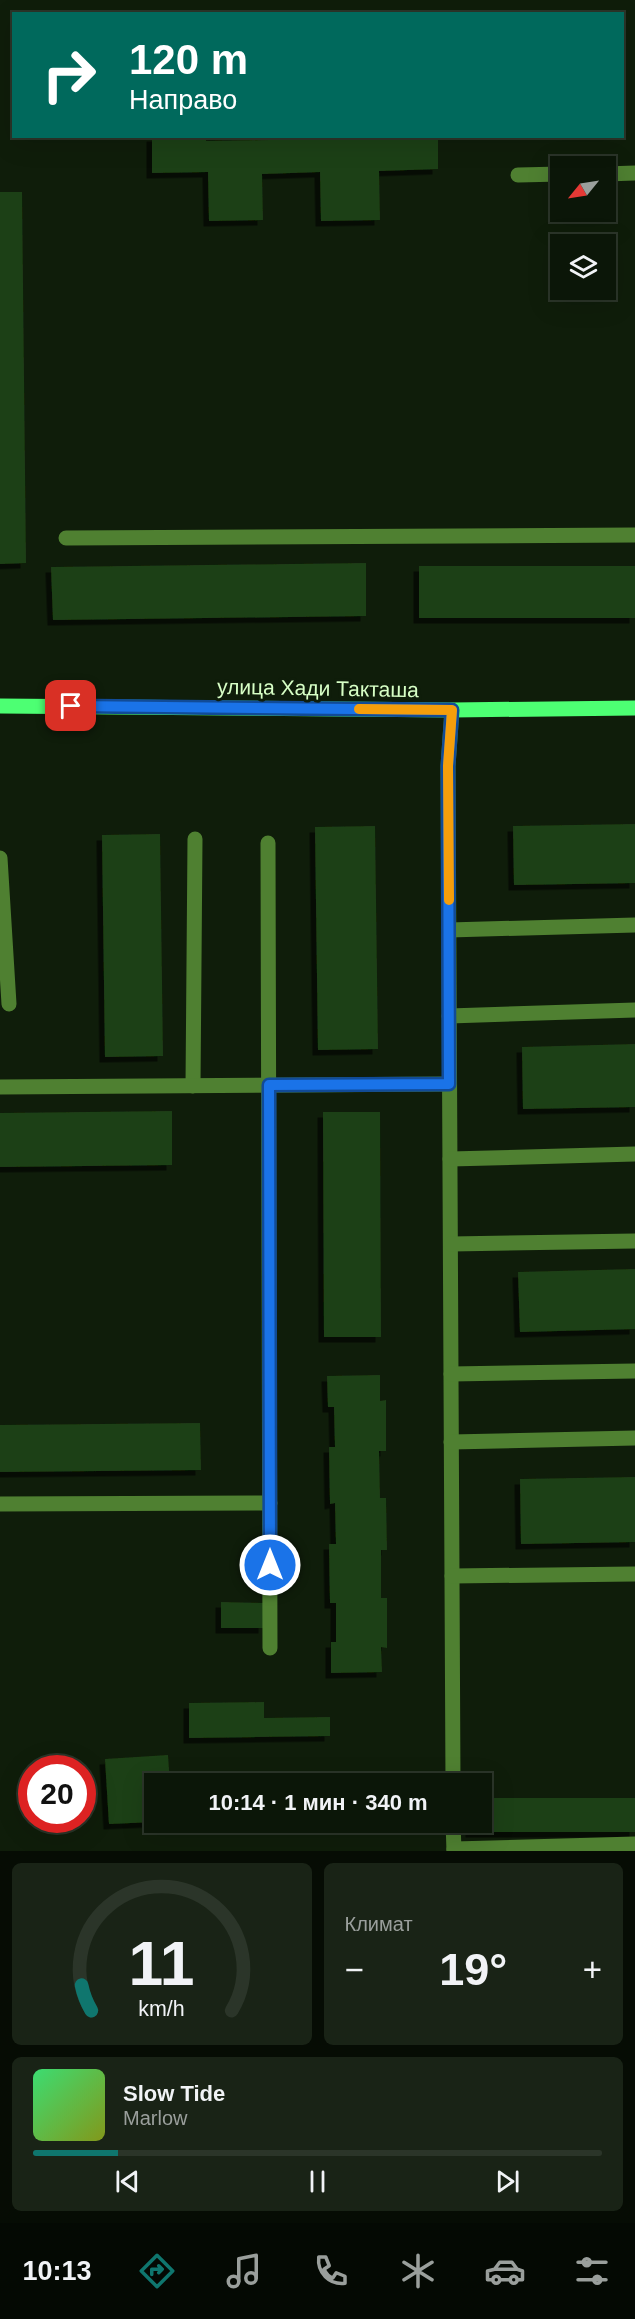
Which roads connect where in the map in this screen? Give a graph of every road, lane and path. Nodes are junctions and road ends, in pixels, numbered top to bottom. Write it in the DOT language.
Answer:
graph roads {
  1 [pos="635,173"];
  2 [pos="550,174"];
  3 [pos="616,174"];
  4 [pos="518,175"];
  5 [pos="635,535"];
  6 [pos="66,538"];
  7 [pos="0,705"];
  8 [pos="635,708"];
  9 [pos="452,710"];
  10 [pos="195,839"];
  11 [pos="268,843"];
  12 [pos="0,858"];
  13 [pos="635,925"];
  14 [pos="449,930"];
  15 [pos="9,1004"];
  16 [pos="635,1010"];
  17 [pos="449,1016"];
  18 [pos="449,1084"];
  19 [pos="269,1085"];
  20 [pos="193,1086"];
  21 [pos="0,1087"];
  22 [pos="635,1154"];
  23 [pos="450,1159"];
  24 [pos="635,1241"];
  25 [pos="451,1244"];
  26 [pos="635,1371"];
  27 [pos="451,1374"];
  28 [pos="635,1438"];
  29 [pos="452,1442"];
  30 [pos="270,1503"];
  31 [pos="0,1504"];
  32 [pos="635,1574"];
  33 [pos="452,1576"];
  34 [pos="270,1648"];
  35 [pos="453,1773"];
  36 [pos="453,1833"];
  37 [pos="635,1844"];
  38 [pos="454,1850"];
  1 -- 3 [label="street"];
  2 -- 4 [label="street"];
  5 -- 6 [label="street"];
  7 -- 9 [label="main road, улица Хади Такташа"];
  8 -- 9 [label="main road, улица Хади Такташа"];
  9 -- 14 [label="street"];
  10 -- 20 [label="street"];
  11 -- 19 [label="street"];
  12 -- 15 [label="street"];
  13 -- 14 [label="street"];
  14 -- 17 [label="street"];
  16 -- 17 [label="street"];
  17 -- 18 [label="street"];
  18 -- 19 [label="street"];
  18 -- 23 [label="street"];
  19 -- 20 [label="street"];
  19 -- 30 [label="street"];
  20 -- 21 [label="street"];
  22 -- 23 [label="street"];
  23 -- 25 [label="street"];
  24 -- 25 [label="street"];
  25 -- 27 [label="street"];
  26 -- 27 [label="street"];
  27 -- 29 [label="street"];
  28 -- 29 [label="street"];
  29 -- 33 [label="street"];
  30 -- 31 [label="street"];
  30 -- 34 [label="street"];
  32 -- 33 [label="street"];
  33 -- 35 [label="street"];
  36 -- 38 [label="street"];
  37 -- 38 [label="street"];
}
